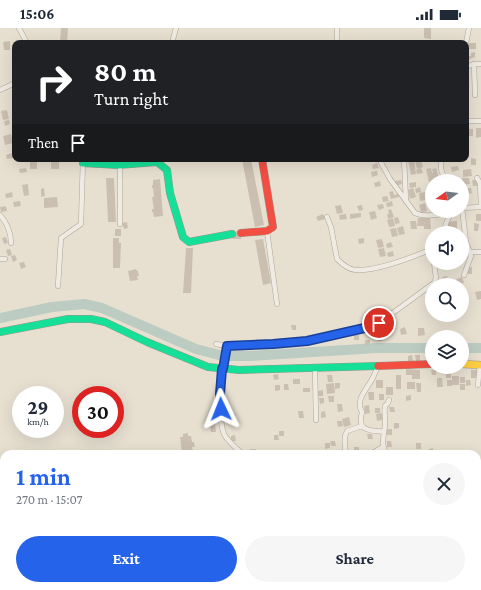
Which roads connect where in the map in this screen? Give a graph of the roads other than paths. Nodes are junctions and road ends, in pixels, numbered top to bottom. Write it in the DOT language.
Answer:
graph roads {
  1 [pos="19,28"];
  2 [pos="176,28"];
  3 [pos="337,28"];
  4 [pos="469,28"];
  5 [pos="25,40"];
  6 [pos="173,40"];
  7 [pos="337,40"];
  8 [pos="467,40"];
  9 [pos="474,64"];
  10 [pos="481,64"];
  11 [pos="469,66"];
  12 [pos="12,84"];
  13 [pos="0,90"];
  14 [pos="475,94"];
  15 [pos="469,121"];
  16 [pos="481,121"];
  17 [pos="83,162"];
  18 [pos="92,162"];
  19 [pos="263,162"];
  20 [pos="381,162"];
  21 [pos="404,162"];
  22 [pos="441,162"];
  23 [pos="120,165"];
  24 [pos="443,174"];
  25 [pos="477,178"];
  26 [pos="406,202"];
  27 [pos="481,206"];
  28 [pos="469,207"];
  29 [pos="0,215"];
  30 [pos="425,215"];
  31 [pos="327,217"];
  32 [pos="120,224"];
  33 [pos="267,231"];
  34 [pos="241,233"];
  35 [pos="232,234"];
  36 [pos="11,243"];
  37 [pos="425,252"];
  38 [pos="469,252"];
  39 [pos="481,252"];
  40 [pos="469,261"];
  41 [pos="435,270"];
  42 [pos="466,270"];
  43 [pos="464,275"];
  44 [pos="58,286"];
  45 [pos="277,304"];
  46 [pos="0,332"];
  47 [pos="216,344"];
  48 [pos="226,348"];
  49 [pos="425,364"];
  50 [pos="469,364"];
  51 [pos="481,365"];
  52 [pos="378,366"];
  53 [pos="315,368"];
  54 [pos="222,369"];
  55 [pos="478,384"];
  56 [pos="389,400"];
  57 [pos="316,420"];
  58 [pos="362,426"];
  59 [pos="384,432"];
  60 [pos="383,447"];
  61 [pos="238,450"];
  62 [pos="346,450"];
  63 [pos="378,450"];
  64 [pos="384,450"];
  1 -- 5 [label="street"];
  2 -- 6 [label="street"];
  3 -- 7 [label="street"];
  4 -- 8 [label="street"];
  9 -- 10 [label="street"];
  9 -- 11 [label="street"];
  9 -- 14 [label="street"];
  12 -- 13 [label="street"];
  15 -- 16 [label="street"];
  17 -- 44 [label="street"];
  18 -- 23 [label="street"];
  19 -- 33 [label="street"];
  20 -- 26 [label="street"];
  21 -- 26 [label="street"];
  22 -- 24 [label="street"];
  23 -- 32 [label="street"];
  23 -- 35 [label="street"];
  25 -- 27 [label="street"];
  26 -- 30 [label="street"];
  27 -- 28 [label="street"];
  29 -- 36 [label="street"];
  31 -- 37 [label="street"];
  33 -- 34 [label="street"];
  33 -- 45 [label="street"];
  38 -- 39 [label="street"];
  38 -- 40 [label="street"];
  41 -- 48 [label="street"];
  42 -- 43 [label="street"];
  46 -- 54 [label="street"];
  47 -- 48 [label="street"];
  48 -- 54 [label="street"];
  49 -- 52 [label="street"];
  50 -- 51 [label="street"];
  51 -- 55 [label="street"];
  52 -- 53 [label="street"];
  52 -- 58 [label="street"];
  53 -- 54 [label="street"];
  53 -- 57 [label="street"];
  54 -- 61 [label="street"];
  56 -- 59 [label="street"];
  58 -- 59 [label="street"];
  58 -- 62 [label="street"];
  59 -- 60 [label="street"];
  60 -- 63 [label="street"];
  60 -- 64 [label="street"];
}
